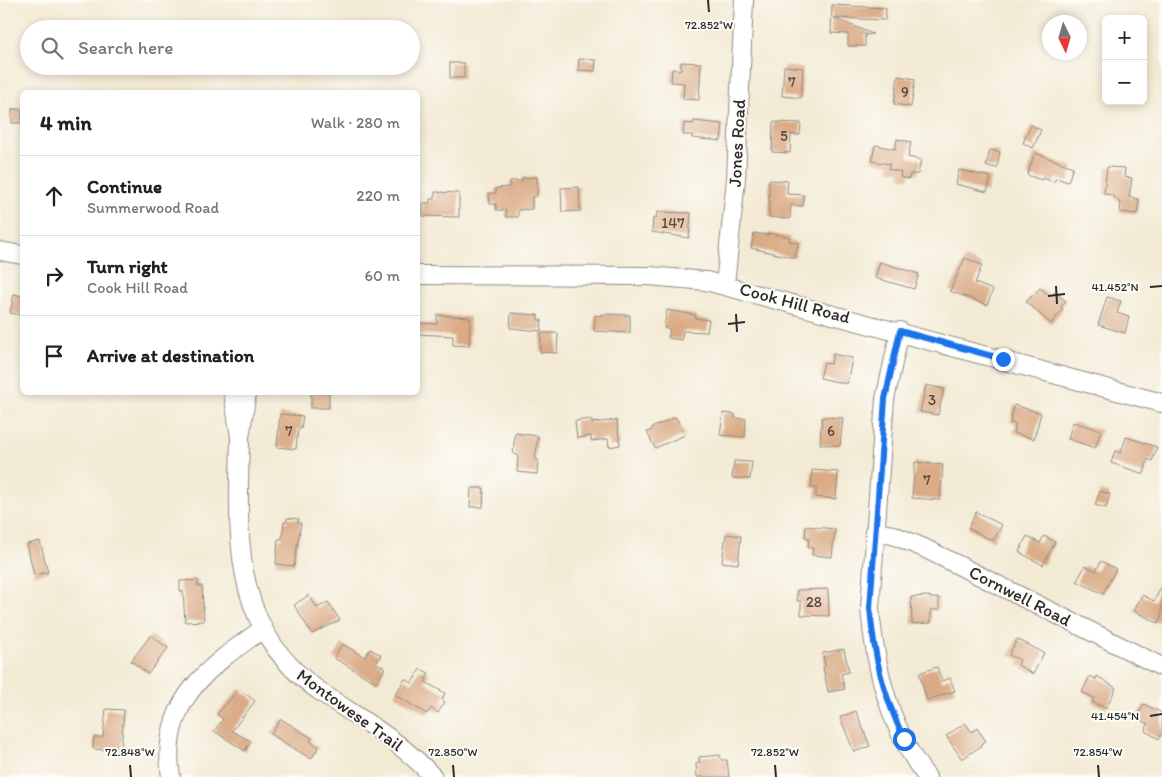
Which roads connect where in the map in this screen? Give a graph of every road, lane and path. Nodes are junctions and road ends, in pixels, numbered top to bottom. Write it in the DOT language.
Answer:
graph roads {
  1 [pos="744,0"];
  2 [pos="0,252"];
  3 [pos="20,255"];
  4 [pos="420,275"];
  5 [pos="725,285"];
  6 [pos="900,331"];
  7 [pos="233,395"];
  8 [pos="247,395"];
  9 [pos="1162,403"];
  10 [pos="240,437"];
  11 [pos="874,532"];
  12 [pos="262,629"];
  13 [pos="1162,667"];
  14 [pos="171,777"];
  15 [pos="433,777"];
  16 [pos="928,777"];
  1 -- 5 [label="street, Jones Road"];
  2 -- 3 [label="street"];
  4 -- 5 [label="street, Cook Hill Road"];
  5 -- 6 [label="street, Cook Hill Road"];
  6 -- 9 [label="street, Cook Hill Road"];
  6 -- 11 [label="street"];
  7 -- 10 [label="street, Montowese Trail"];
  8 -- 10 [label="street, Montowese Trail"];
  10 -- 12 [label="street, Montowese Trail"];
  11 -- 13 [label="street, Cornwell Road"];
  11 -- 16 [label="street"];
  12 -- 14 [label="street"];
  12 -- 15 [label="street, Montowese Trail"];
}
